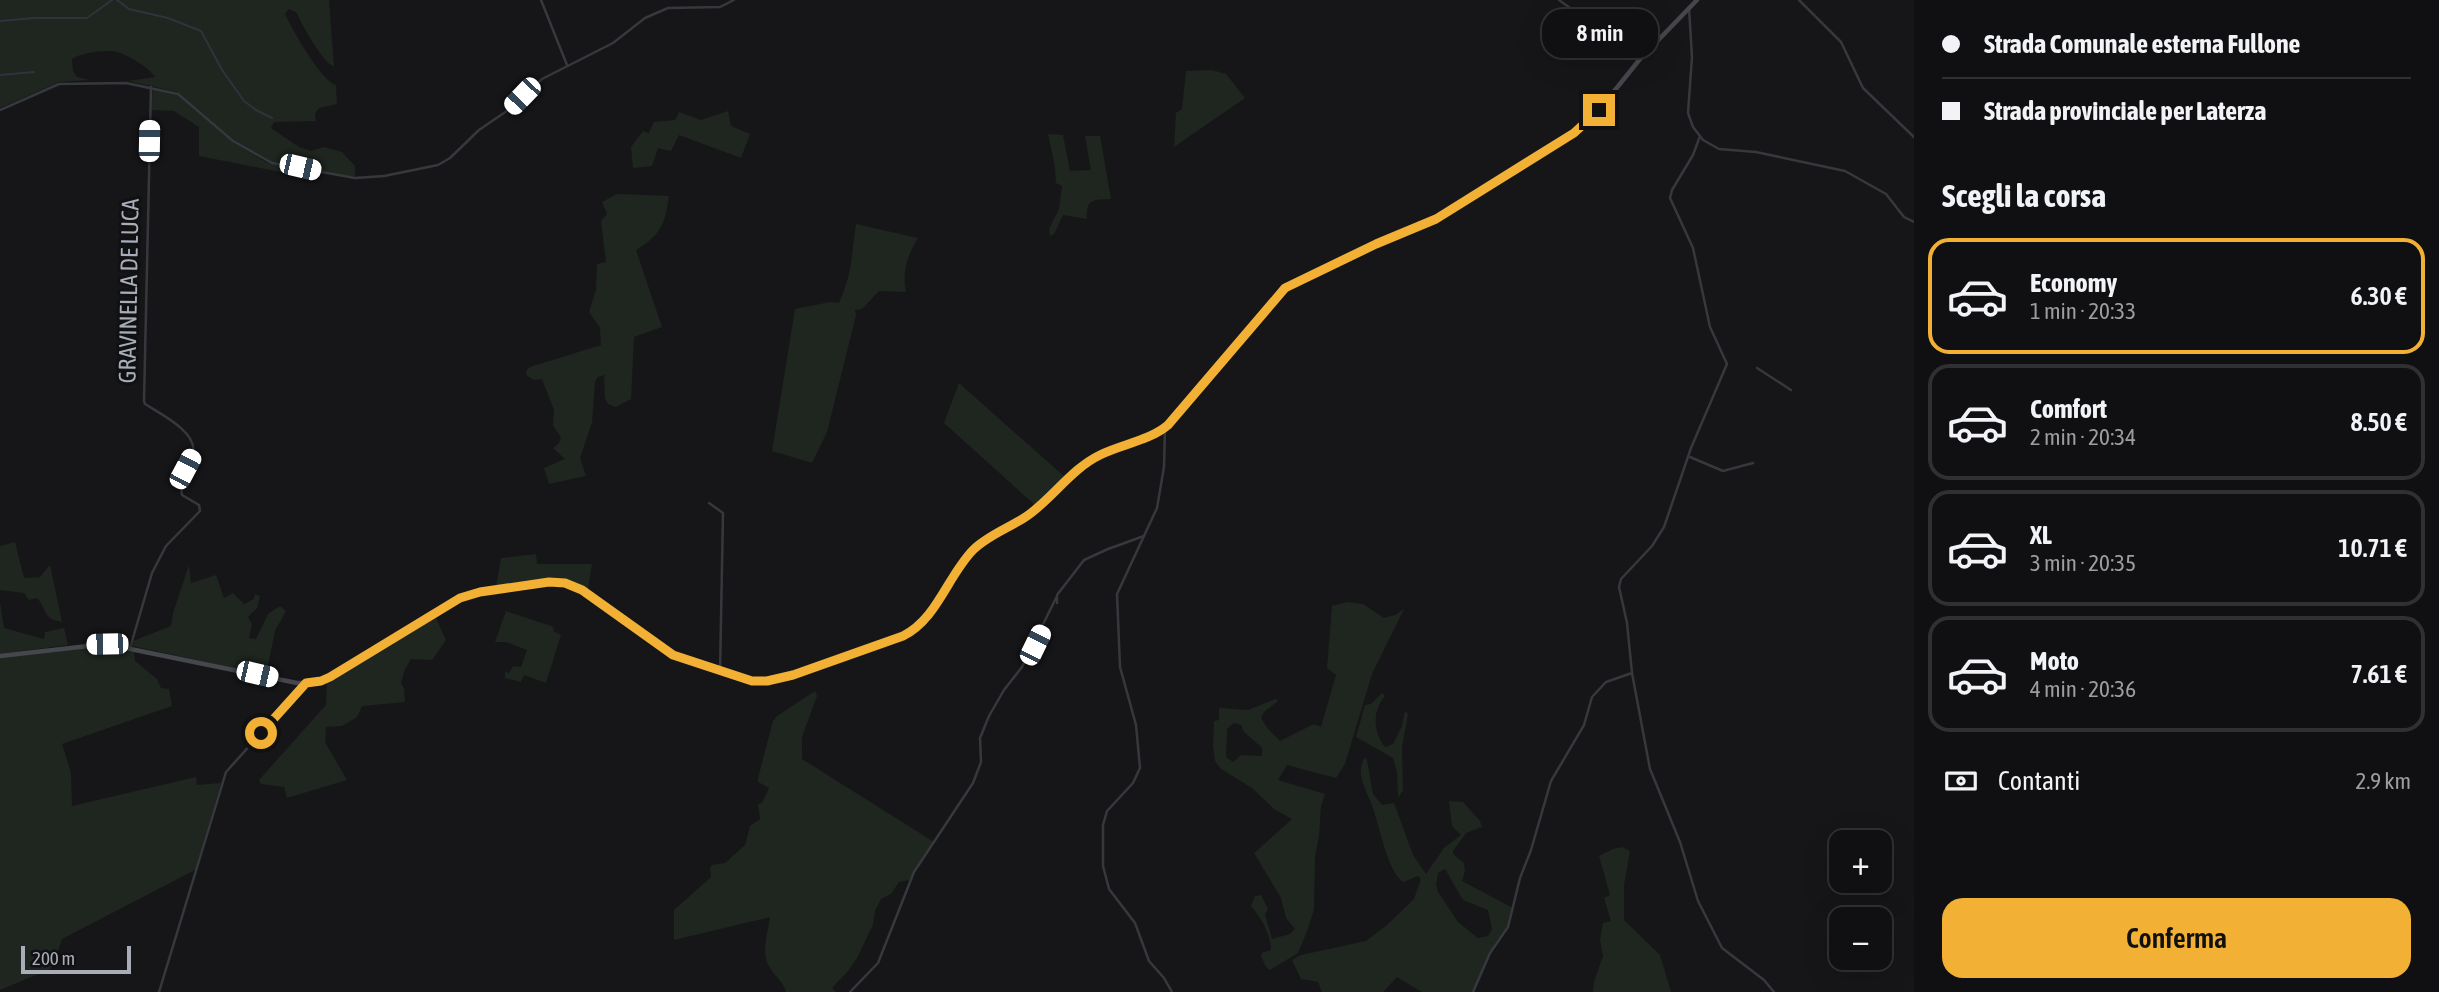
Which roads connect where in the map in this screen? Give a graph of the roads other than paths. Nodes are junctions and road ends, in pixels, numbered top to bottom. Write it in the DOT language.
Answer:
graph roads {
  1 [pos="541,0"];
  2 [pos="734,0"];
  3 [pos="1559,0"];
  4 [pos="1697,0"];
  5 [pos="1799,0"];
  6 [pos="1689,8"];
  7 [pos="1640,59"];
  8 [pos="566,65"];
  9 [pos="150,88"];
  10 [pos="0,110"];
  11 [pos="1700,136"];
  12 [pos="1914,137"];
  13 [pos="1914,222"];
  14 [pos="1757,368"];
  15 [pos="1791,390"];
  16 [pos="1165,428"];
  17 [pos="1689,456"];
  18 [pos="1753,463"];
  19 [pos="709,503"];
  20 [pos="1144,536"];
  21 [pos="130,648"];
  22 [pos="0,656"];
  23 [pos="720,672"];
  24 [pos="1632,673"];
  25 [pos="306,683"];
  26 [pos="159,992"];
  27 [pos="850,992"];
  28 [pos="1172,992"];
  29 [pos="1473,992"];
  30 [pos="1774,992"];
  1 -- 8 [label="street"];
  2 -- 8 [label="street"];
  3 -- 7 [label="street"];
  4 -- 6 [label="main road"];
  5 -- 12 [label="street"];
  6 -- 7 [label="main road"];
  6 -- 11 [label="street"];
  7 -- 16 [label="main road"];
  8 -- 9 [label="street"];
  9 -- 10 [label="street"];
  9 -- 21 [label="street, GRAVINELLA DE LUCA"];
  11 -- 13 [label="street"];
  11 -- 17 [label="street"];
  14 -- 15 [label="street"];
  16 -- 20 [label="street"];
  16 -- 23 [label="main road"];
  17 -- 18 [label="street"];
  17 -- 24 [label="street"];
  19 -- 23 [label="street"];
  20 -- 27 [label="street"];
  20 -- 28 [label="street"];
  21 -- 22 [label="main road"];
  21 -- 25 [label="main road"];
  23 -- 25 [label="main road"];
  24 -- 29 [label="street"];
  24 -- 30 [label="street"];
  25 -- 26 [label="street"];
}
